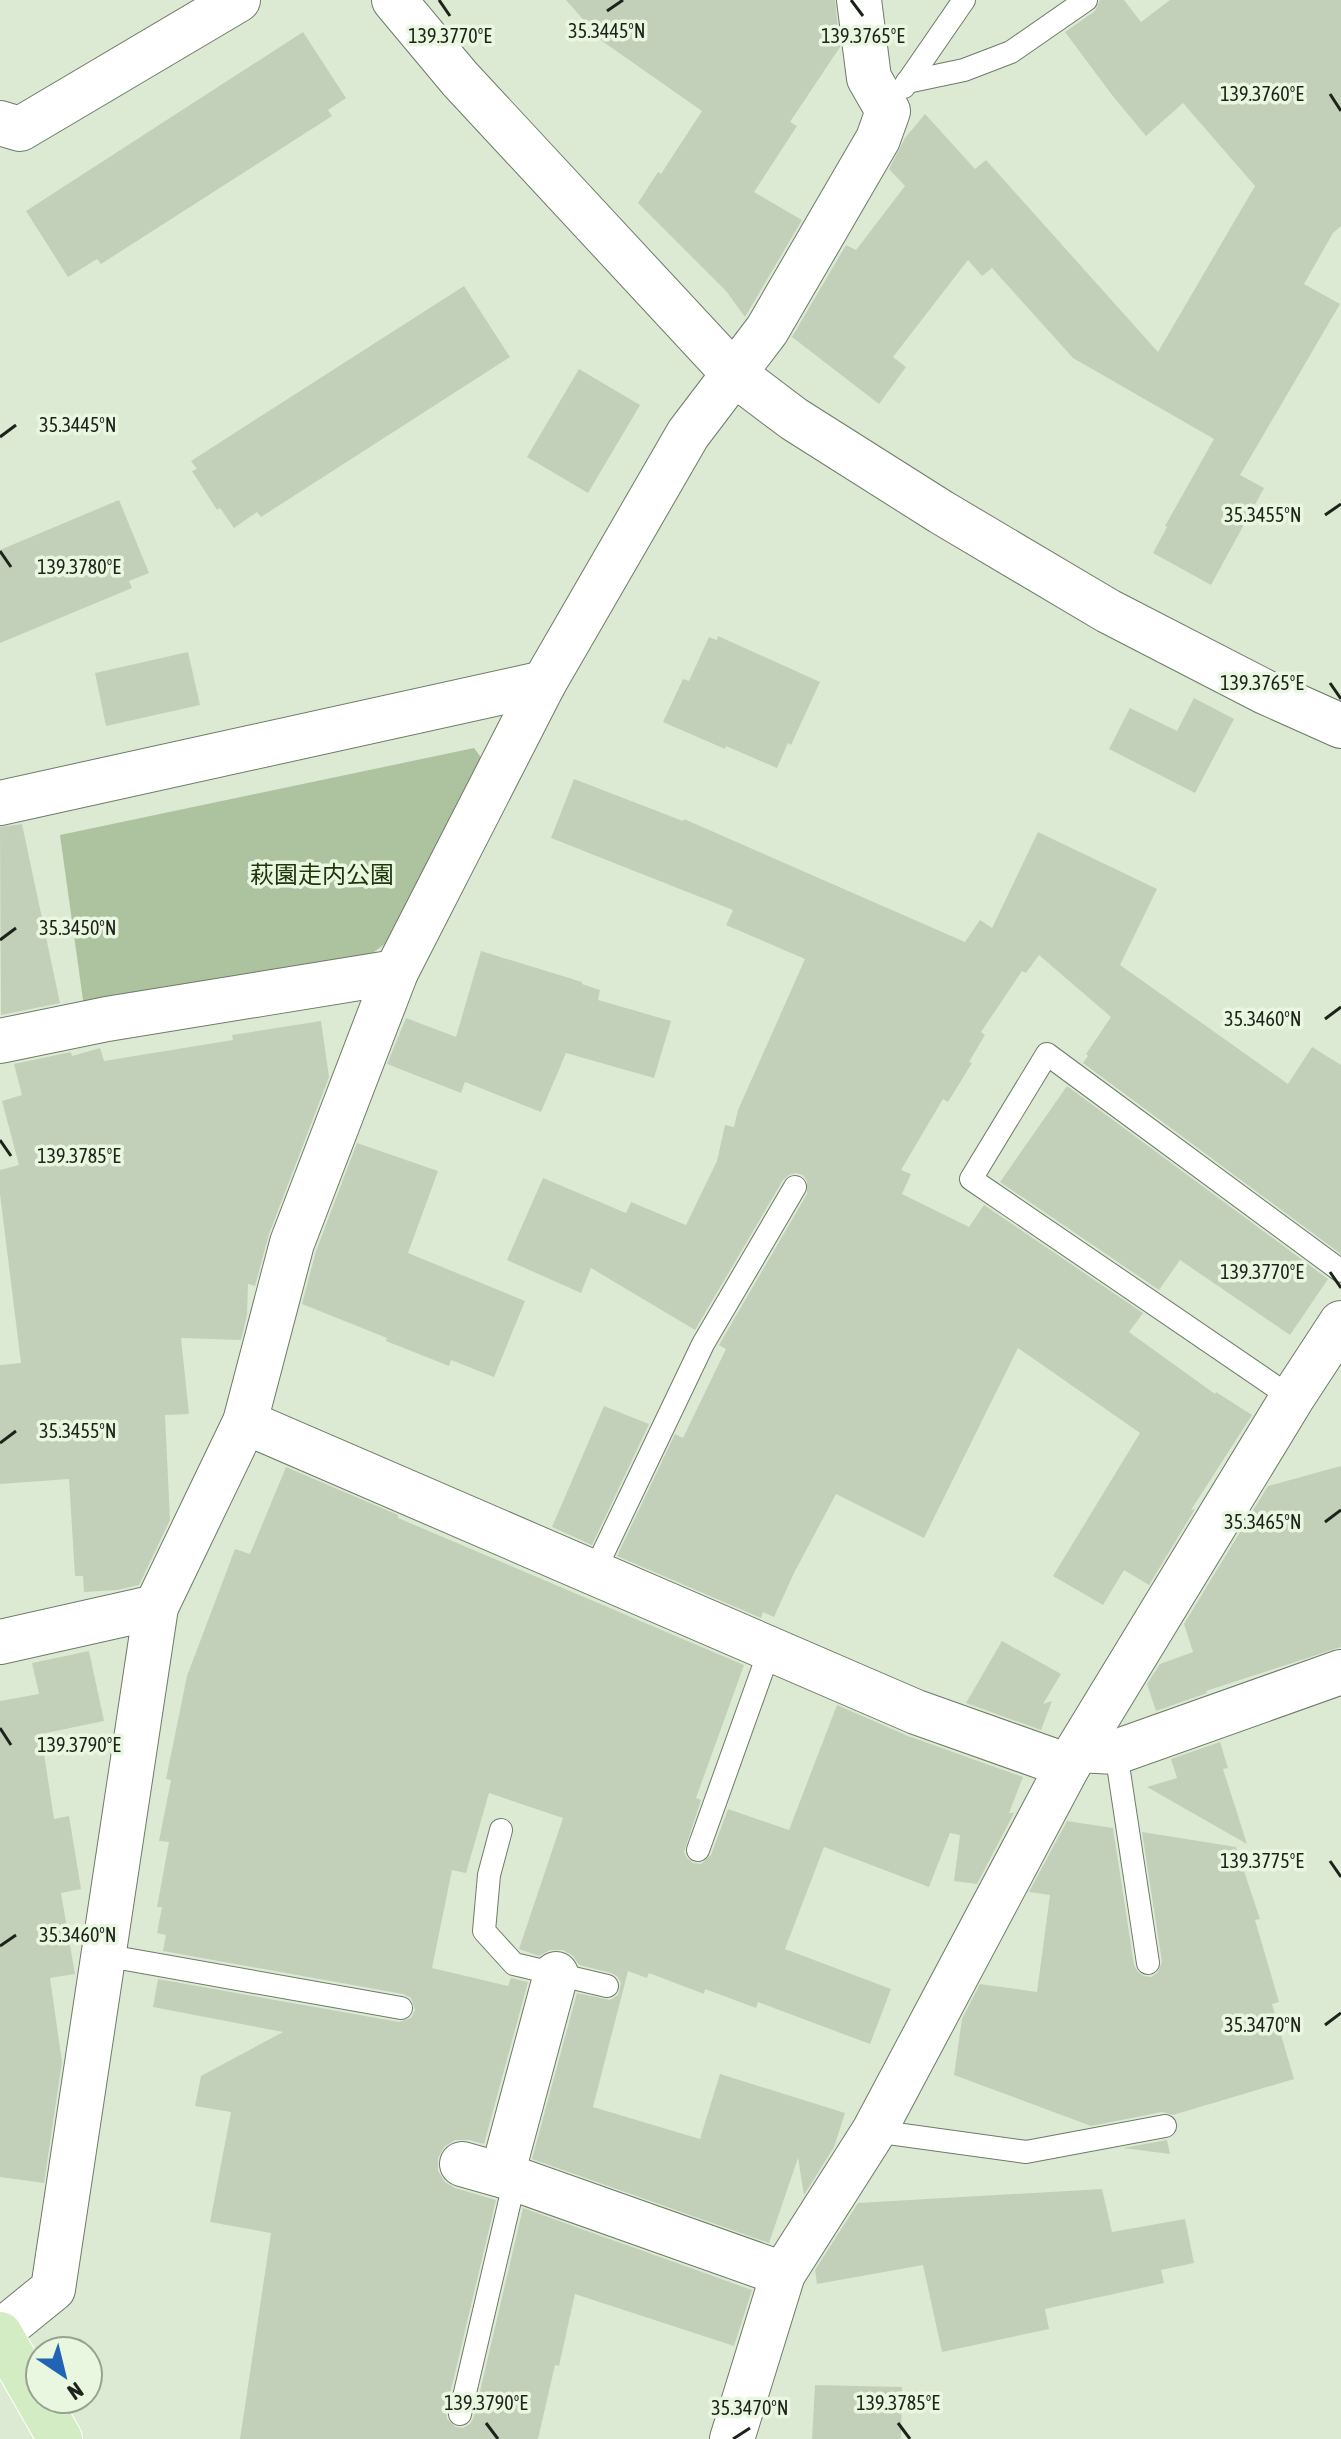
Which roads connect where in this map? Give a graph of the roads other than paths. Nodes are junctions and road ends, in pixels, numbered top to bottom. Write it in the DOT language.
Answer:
graph roads {
  1 [pos="238,0"];
  2 [pos="394,0"];
  3 [pos="859,0"];
  4 [pos="964,0"];
  5 [pos="1086,0"];
  6 [pos="897,96"];
  7 [pos="0,123"];
  8 [pos="733,373"];
  9 [pos="544,683"];
  10 [pos="1341,726"];
  11 [pos="0,803"];
  12 [pos="396,972"];
  13 [pos="0,1041"];
  14 [pos="795,1187"];
  15 [pos="1341,1271"];
  16 [pos="1341,1323"];
  17 [pos="1292,1398"];
  18 [pos="245,1422"];
  19 [pos="594,1572"];
  20 [pos="156,1607"];
  21 [pos="0,1642"];
  22 [pos="770,1649"];
  23 [pos="1341,1672"];
  24 [pos="1087,1756"];
  25 [pos="501,1830"];
  26 [pos="698,1850"];
  27 [pos="103,1955"];
  28 [pos="1148,1963"];
  29 [pos="556,1974"];
  30 [pos="607,1986"];
  31 [pos="401,2008"];
  32 [pos="1165,2126"];
  33 [pos="874,2131"];
  34 [pos="493,2173"];
  35 [pos="783,2274"];
  36 [pos="0,2333"];
  37 [pos="460,2414"];
  38 [pos="60,2439"];
  39 [pos="732,2439"];
  1 -- 7 [label="street"];
  2 -- 8 [label="street"];
  3 -- 6 [label="street"];
  4 -- 6 [label="lane"];
  5 -- 6 [label="lane"];
  6 -- 8 [label="street"];
  8 -- 9 [label="street"];
  8 -- 10 [label="street"];
  9 -- 11 [label="street"];
  9 -- 12 [label="street"];
  12 -- 13 [label="street"];
  12 -- 18 [label="street"];
  14 -- 19 [label="lane"];
  15 -- 17 [label="lane"];
  16 -- 17 [label="street"];
  17 -- 24 [label="street"];
  18 -- 19 [label="street"];
  18 -- 20 [label="street"];
  19 -- 22 [label="street"];
  20 -- 21 [label="street"];
  20 -- 27 [label="street"];
  22 -- 24 [label="street"];
  22 -- 26 [label="lane"];
  23 -- 24 [label="street"];
  24 -- 28 [label="lane"];
  24 -- 33 [label="street"];
  25 -- 29 [label="lane"];
  27 -- 31 [label="lane"];
  27 -- 36 [label="street"];
  29 -- 30 [label="lane"];
  29 -- 34 [label="street"];
  32 -- 33 [label="lane"];
  33 -- 35 [label="street"];
  34 -- 35 [label="street"];
  34 -- 37 [label="lane"];
  35 -- 39 [label="street"];
  36 -- 38 [label="main road"];
}
